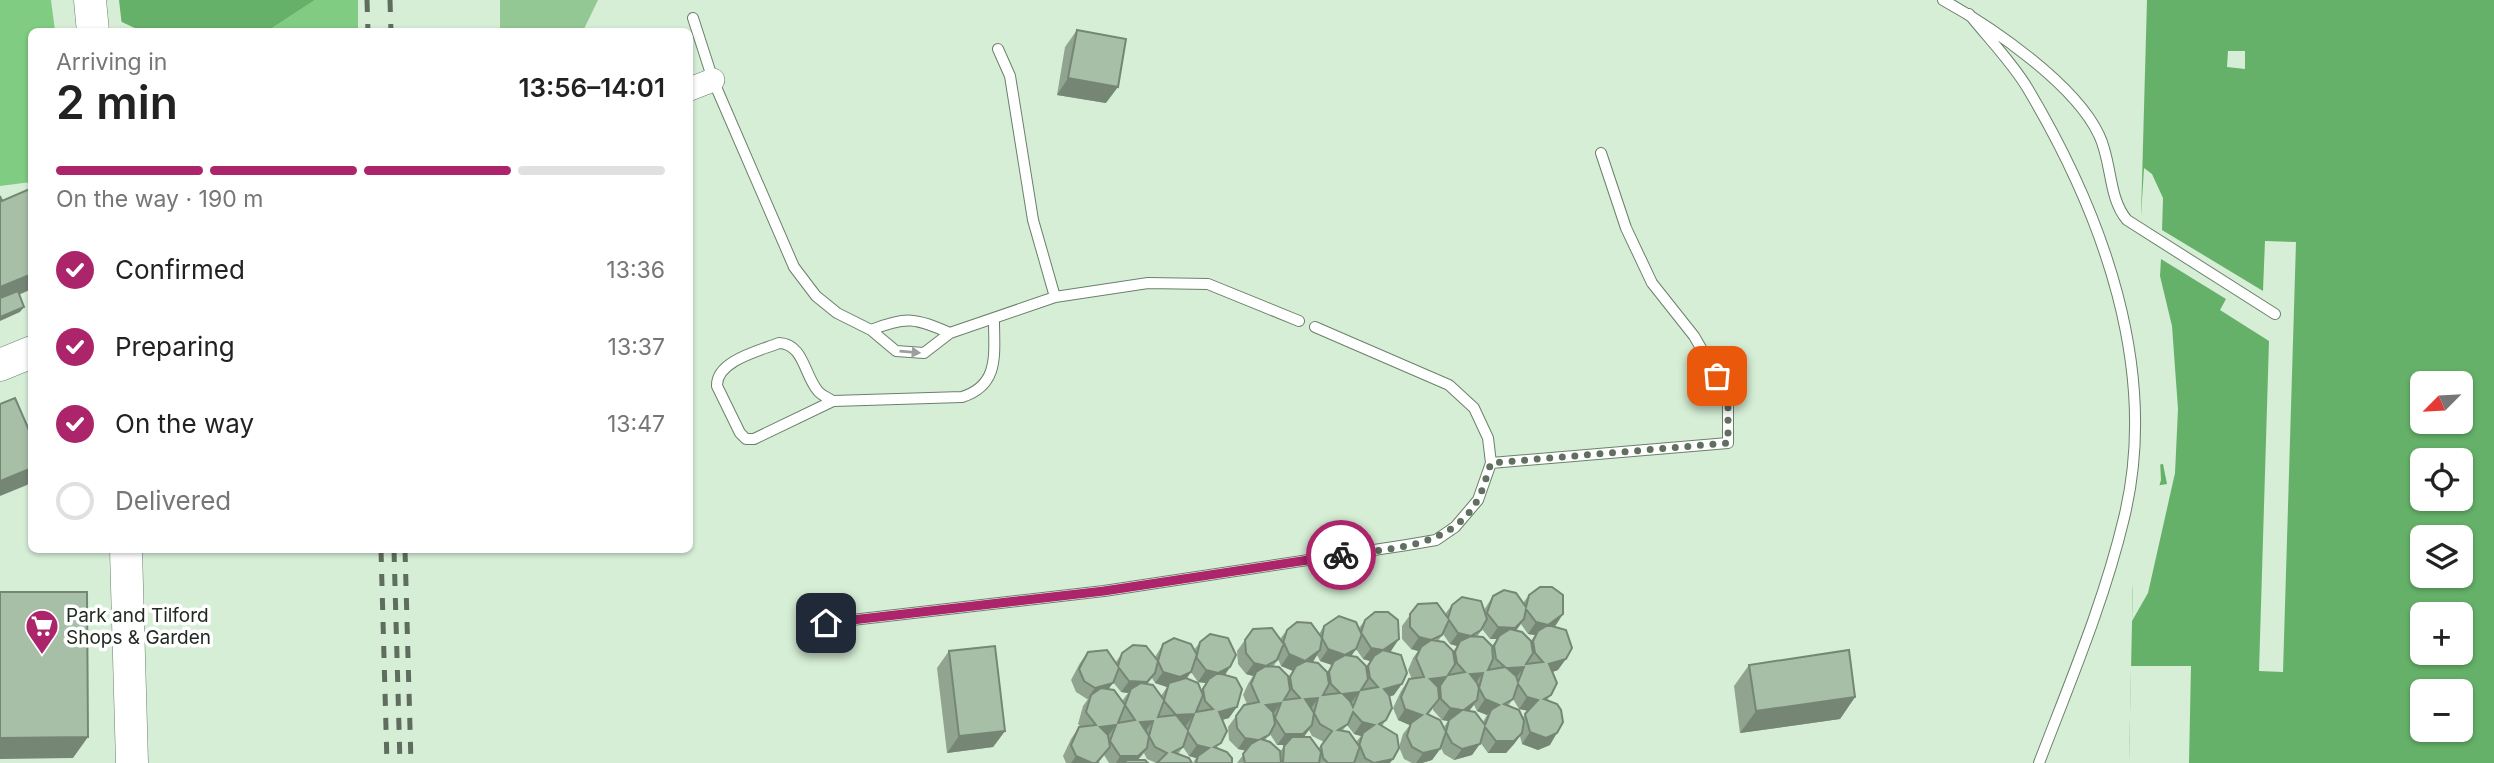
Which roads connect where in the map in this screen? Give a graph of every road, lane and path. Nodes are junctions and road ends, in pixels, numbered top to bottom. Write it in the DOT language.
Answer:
graph roads {
  1 [pos="90,0"];
  2 [pos="1943,0"];
  3 [pos="1969,14"];
  4 [pos="693,18"];
  5 [pos="93,28"];
  6 [pos="999,49"];
  7 [pos="713,80"];
  8 [pos="693,88"];
  9 [pos="1601,153"];
  10 [pos="1055,297"];
  11 [pos="2274,314"];
  12 [pos="994,320"];
  13 [pos="1299,321"];
  14 [pos="1315,327"];
  15 [pos="871,330"];
  16 [pos="950,333"];
  17 [pos="28,354"];
  18 [pos="0,365"];
  19 [pos="833,401"];
  20 [pos="1491,463"];
  21 [pos="126,553"];
  22 [pos="826,623"];
  23 [pos="132,763"];
  24 [pos="2039,763"];
  1 -- 5 [label="main road"];
  2 -- 3 [label="lane"];
  3 -- 11 [label="lane"];
  3 -- 24 [label="lane"];
  4 -- 7 [label="lane"];
  6 -- 10 [label="lane"];
  7 -- 8 [label="street"];
  7 -- 15 [label="lane"];
  9 -- 20 [label="lane"];
  10 -- 12 [label="lane"];
  10 -- 13 [label="lane"];
  12 -- 16 [label="lane"];
  12 -- 19 [label="lane"];
  14 -- 20 [label="lane"];
  15 -- 16 [label="lane"];
  15 -- 16 [label="lane, one-way"];
  17 -- 18 [label="main road"];
  19 -- 19 [label="lane"];
  20 -- 22 [label="lane"];
  21 -- 23 [label="main road"];
}
